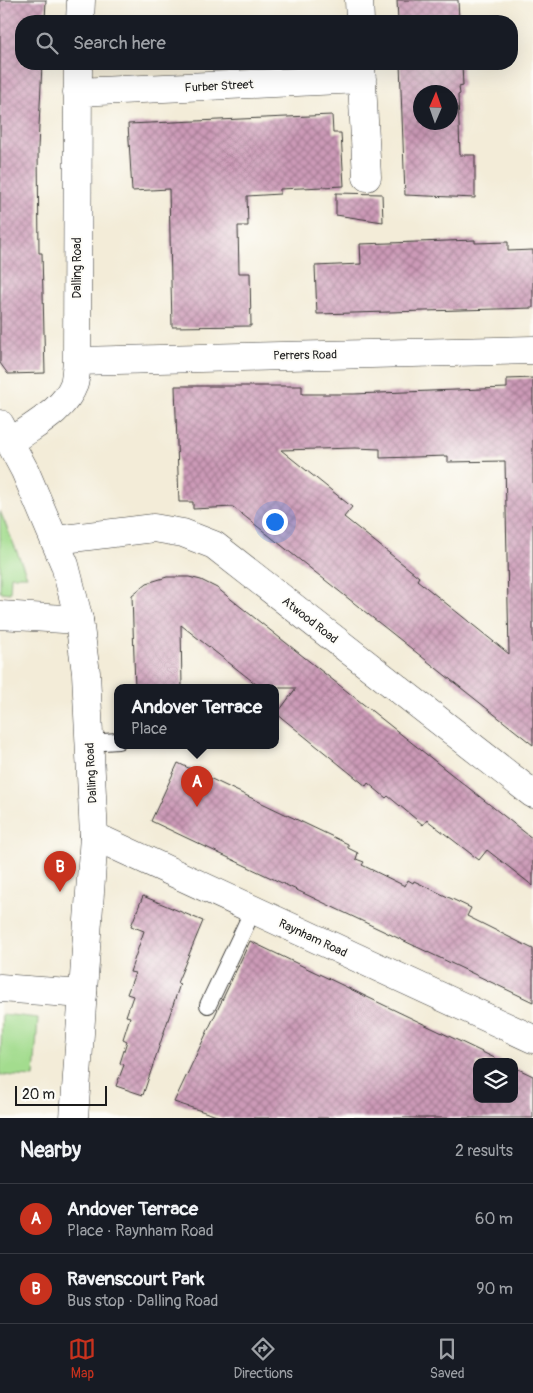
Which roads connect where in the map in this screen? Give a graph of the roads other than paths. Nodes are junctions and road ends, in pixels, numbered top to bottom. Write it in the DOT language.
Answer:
graph roads {
  1 [pos="81,0"];
  2 [pos="359,0"];
  3 [pos="80,15"];
  4 [pos="360,15"];
  5 [pos="78,70"];
  6 [pos="362,71"];
  7 [pos="76,92"];
  8 [pos="367,177"];
  9 [pos="533,350"];
  10 [pos="77,361"];
  11 [pos="5,433"];
  12 [pos="56,540"];
  13 [pos="0,615"];
  14 [pos="79,620"];
  15 [pos="114,741"];
  16 [pos="89,743"];
  17 [pos="533,794"];
  18 [pos="94,836"];
  19 [pos="253,910"];
  20 [pos="0,988"];
  21 [pos="83,994"];
  22 [pos="208,1004"];
  23 [pos="533,1039"];
  24 [pos="80,1116"];
  1 -- 3 [label="street"];
  2 -- 4 [label="street"];
  5 -- 7 [label="street, Dalling Road"];
  6 -- 7 [label="street, Furber Street"];
  6 -- 8 [label="street"];
  7 -- 10 [label="street, Dalling Road"];
  9 -- 10 [label="street, Perrers Road"];
  10 -- 11 [label="street, Dalling Road"];
  11 -- 12 [label="street, Dalling Road"];
  12 -- 14 [label="street, Dalling Road"];
  12 -- 17 [label="street, Atwood Road"];
  13 -- 14 [label="street"];
  14 -- 16 [label="street, Dalling Road"];
  15 -- 16 [label="lane"];
  16 -- 18 [label="street, Dalling Road"];
  18 -- 19 [label="street, Raynham Road"];
  18 -- 21 [label="street, Dalling Road"];
  19 -- 22 [label="lane"];
  19 -- 23 [label="street, Raynham Road"];
  20 -- 21 [label="street"];
  21 -- 24 [label="street, Dalling Road"];
}
